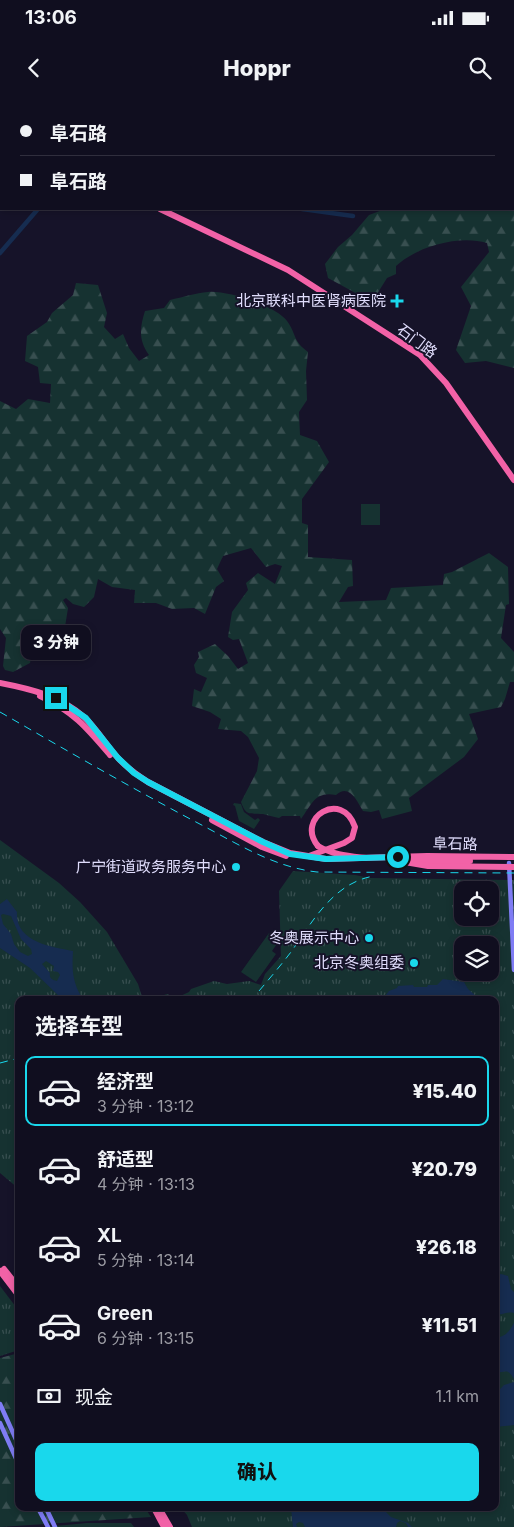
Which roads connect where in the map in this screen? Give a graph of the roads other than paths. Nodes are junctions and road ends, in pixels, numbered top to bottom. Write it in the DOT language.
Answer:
graph roads {
  1 [pos="162,210"];
  2 [pos="170,210"];
  3 [pos="514,475"];
  4 [pos="514,480"];
  5 [pos="0,685"];
  6 [pos="309,856"];
  7 [pos="366,858"];
  8 [pos="513,860"];
  9 [pos="514,970"];
  10 [pos="2,1270"];
  11 [pos="15,1284"];
  12 [pos="15,1290"];
  13 [pos="0,1404"];
  14 [pos="0,1423"];
  15 [pos="15,1437"];
  16 [pos="15,1456"];
  17 [pos="40,1511"];
  18 [pos="47,1511"];
  19 [pos="156,1511"];
  20 [pos="161,1511"];
  21 [pos="48,1527"];
  22 [pos="55,1527"];
  23 [pos="164,1527"];
  24 [pos="170,1527"];
  1 -- 4 [label="highway, 石门路"];
  2 -- 3 [label="highway, 石门路"];
  5 -- 7 [label="highway, 阜石路, bridge"];
  5 -- 8 [label="highway, 阜石路, bridge"];
  6 -- 7 [label="highway, bridge"];
  7 -- 8 [label="highway, 阜石路"];
  8 -- 9 [label="main road"];
  10 -- 11 [label="highway"];
  10 -- 12 [label="highway"];
  13 -- 15 [label="main road"];
  14 -- 16 [label="main road"];
  17 -- 21 [label="main road"];
  18 -- 22 [label="main road"];
  19 -- 23 [label="highway"];
  20 -- 24 [label="highway"];
}
